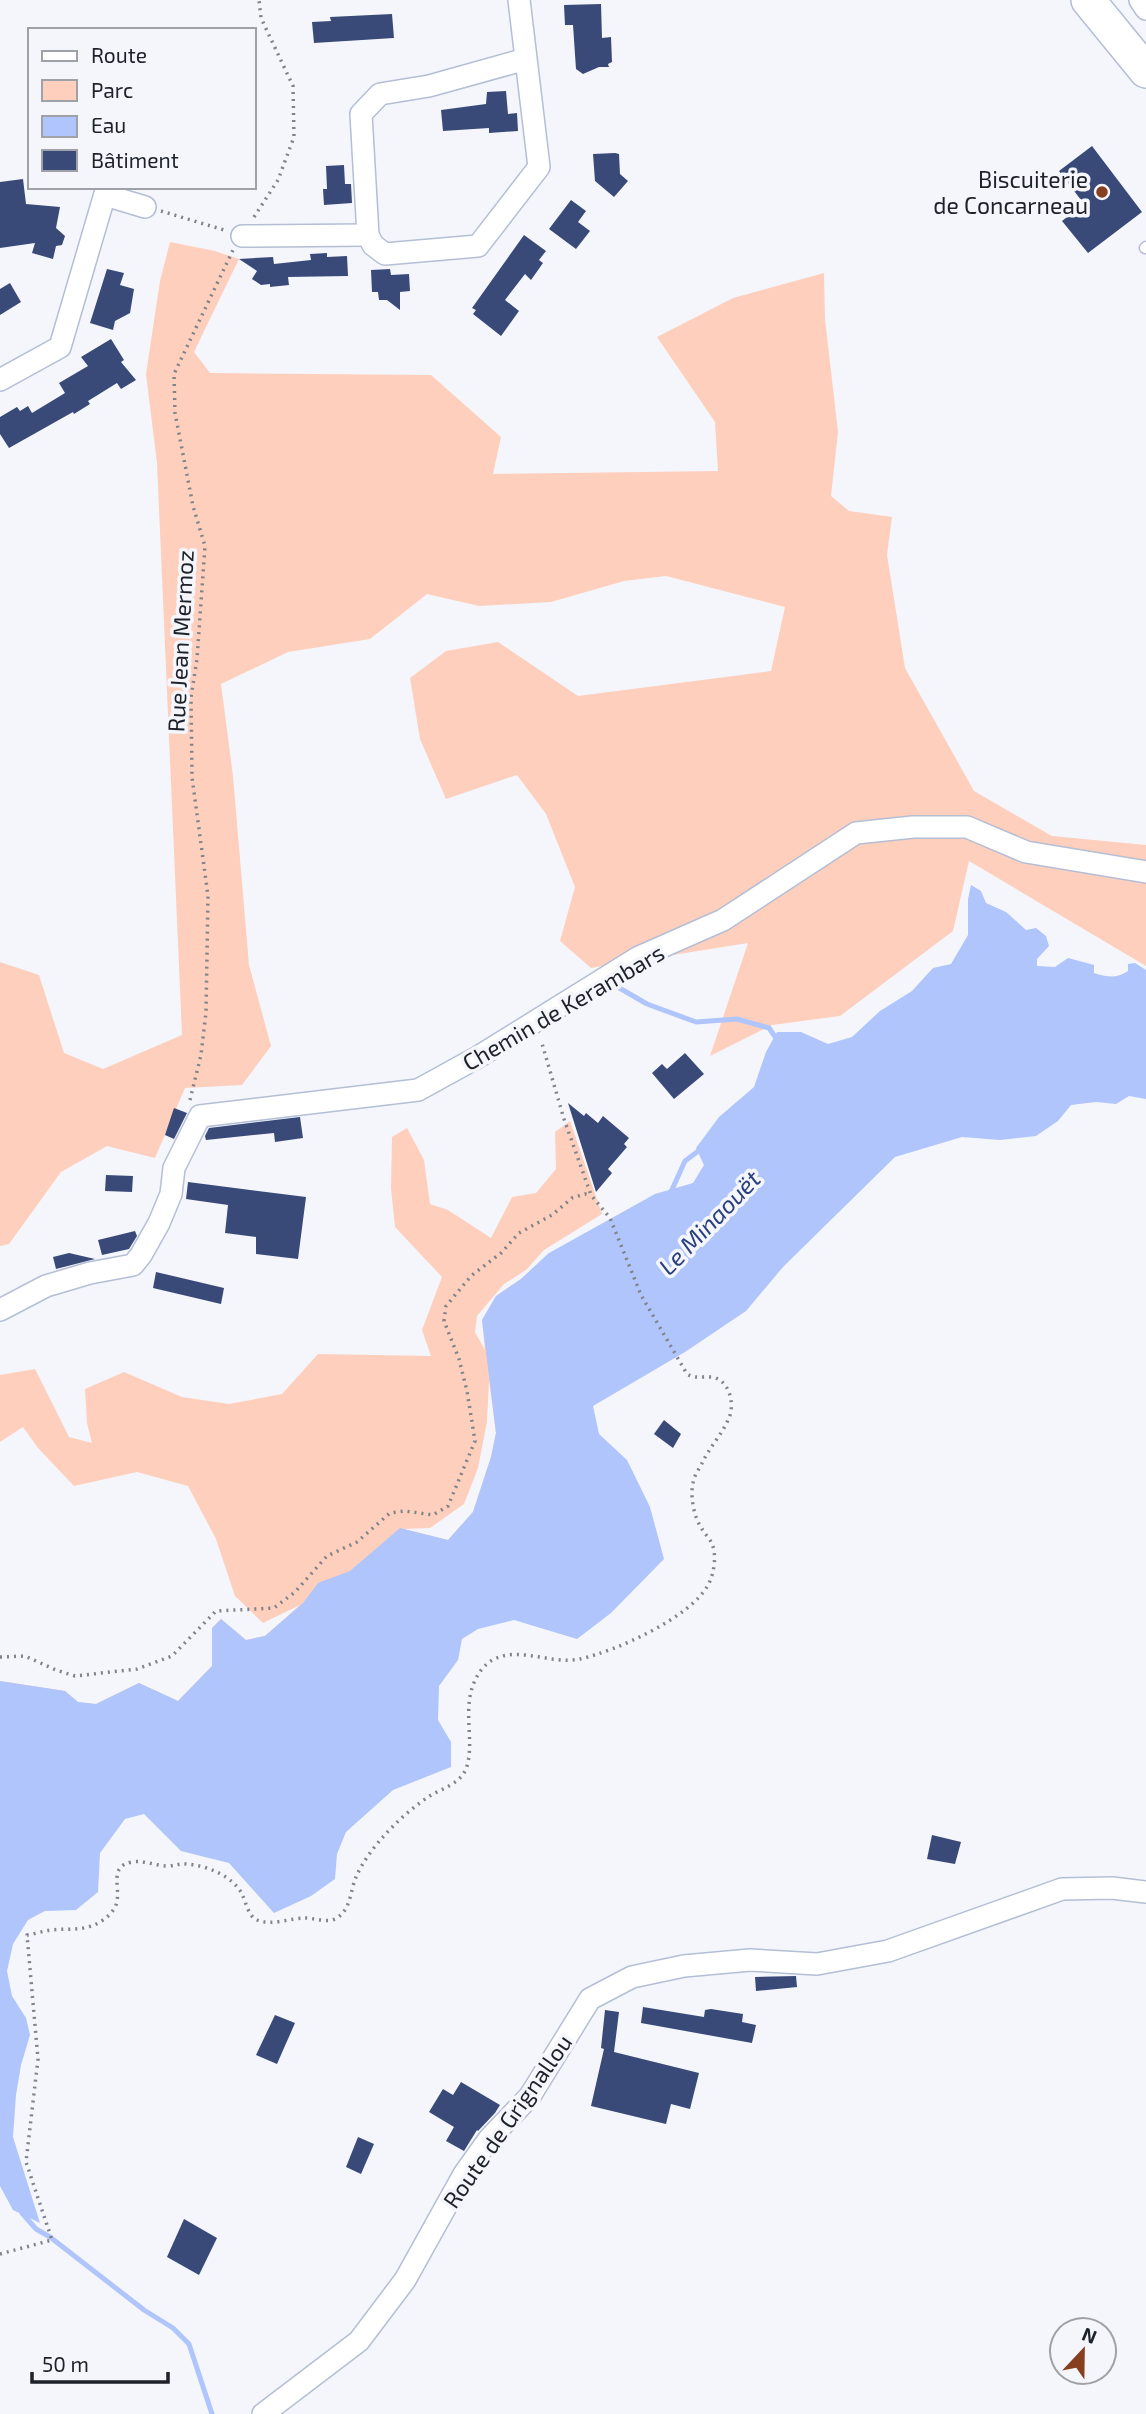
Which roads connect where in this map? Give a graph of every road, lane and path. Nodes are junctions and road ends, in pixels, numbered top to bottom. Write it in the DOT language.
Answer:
graph roads {
  1 [pos="259,0"];
  2 [pos="519,0"];
  3 [pos="1088,0"];
  4 [pos="1140,0"];
  5 [pos="1146,9"];
  6 [pos="526,59"];
  7 [pos="1146,71"];
  8 [pos="106,191"];
  9 [pos="145,207"];
  10 [pos="368,234"];
  11 [pos="243,236"];
  12 [pos="0,380"];
  13 [pos="1146,872"];
  14 [pos="536,1021"];
  15 [pos="200,1116"];
  16 [pos="592,1195"];
  17 [pos="0,1310"];
  18 [pos="0,1657"];
  19 [pos="1146,1892"];
  20 [pos="0,2254"];
  21 [pos="263,2414"];
  1 -- 11 [label="path, Rue Jean Mermoz"];
  2 -- 6 [label="street"];
  3 -- 7 [label="main road"];
  4 -- 5 [label="street"];
  6 -- 10 [label="street"];
  6 -- 10 [label="street"];
  8 -- 9 [label="street"];
  8 -- 12 [label="street"];
  9 -- 11 [label="path"];
  10 -- 11 [label="street"];
  11 -- 15 [label="path, Rue Jean Mermoz"];
  13 -- 14 [label="street, Chemin de Kerambars"];
  14 -- 15 [label="street, Chemin de Kerambars"];
  14 -- 16 [label="path"];
  15 -- 17 [label="street"];
  16 -- 18 [label="path"];
  16 -- 20 [label="path"];
  19 -- 21 [label="street, Route de Grignallou"];
}
